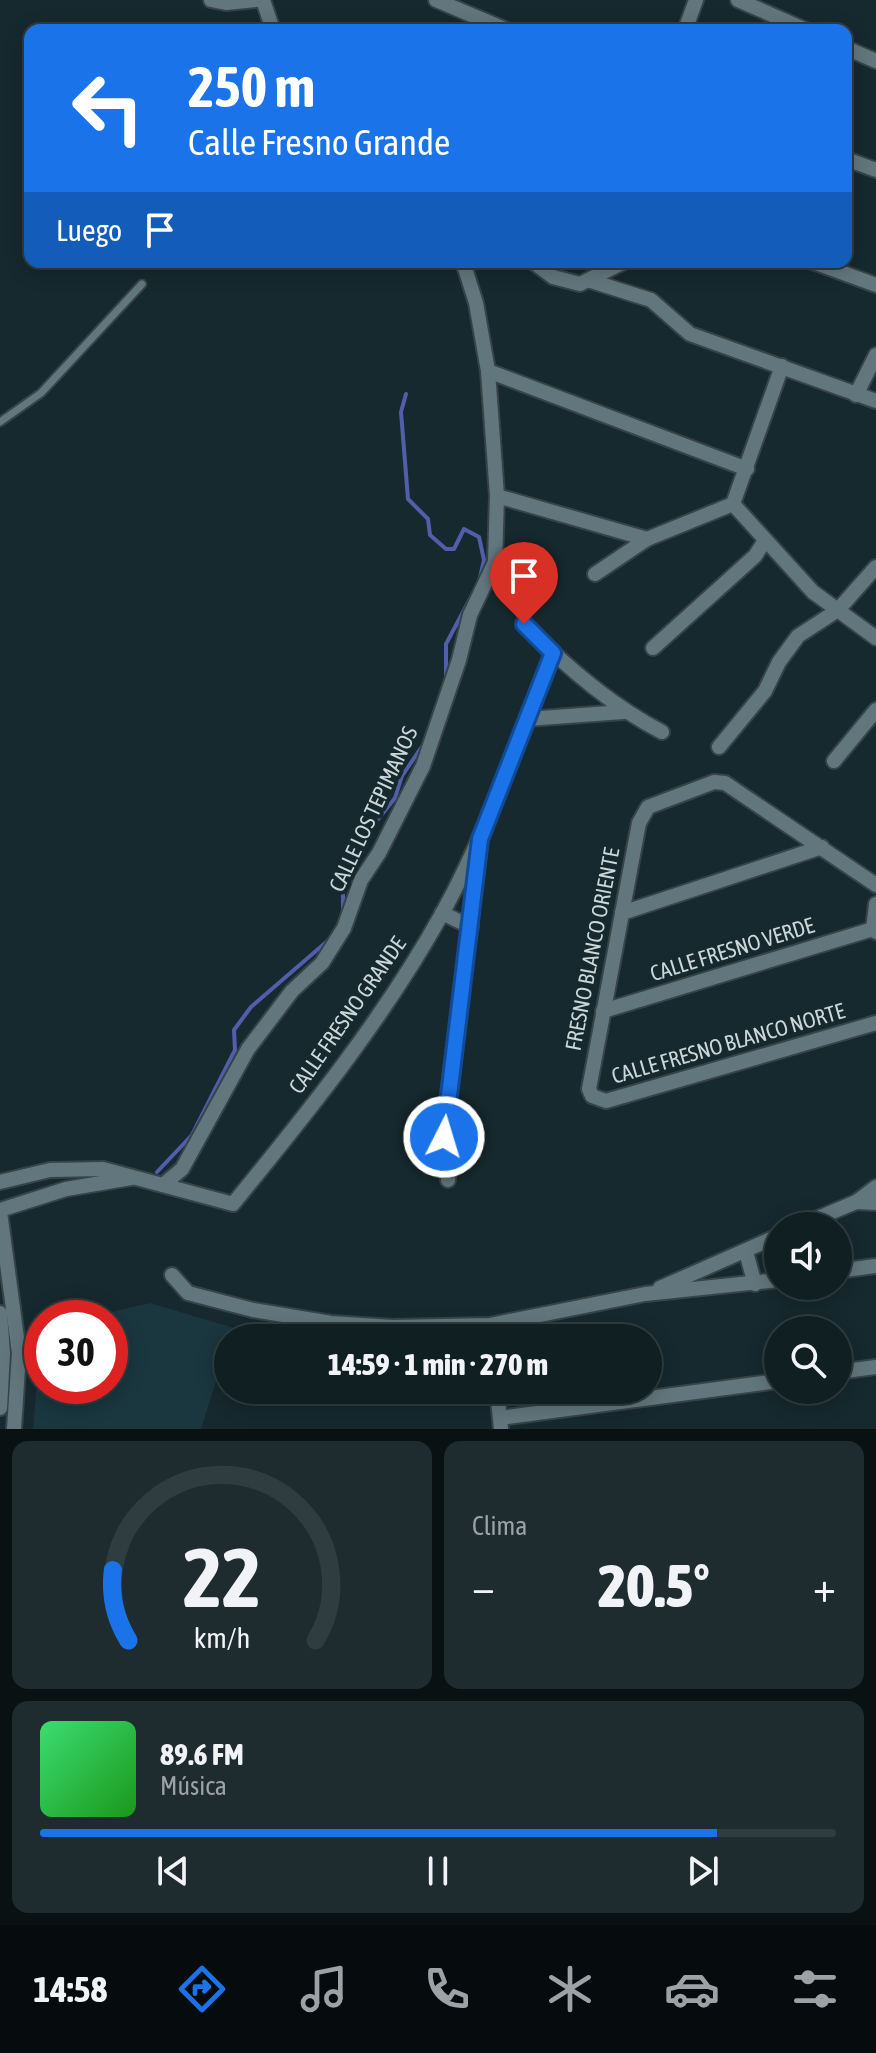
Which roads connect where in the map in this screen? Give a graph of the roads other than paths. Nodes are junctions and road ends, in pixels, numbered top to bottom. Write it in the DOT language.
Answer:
graph roads {
  1 [pos="211,0"];
  2 [pos="256,0"];
  3 [pos="263,0"];
  4 [pos="436,0"];
  5 [pos="696,0"];
  6 [pos="738,0"];
  7 [pos="271,24"];
  8 [pos="493,24"];
  9 [pos="687,24"];
  10 [pos="792,24"];
  11 [pos="852,51"];
  12 [pos="876,61"];
  13 [pos="852,161"];
  14 [pos="876,170"];
  15 [pos="465,268"];
  16 [pos="540,268"];
  17 [pos="614,268"];
  18 [pos="829,268"];
  19 [pos="591,281"];
  20 [pos="142,284"];
  21 [pos="876,285"];
  22 [pos="876,355"];
  23 [pos="782,366"];
  24 [pos="488,371"];
  25 [pos="856,395"];
  26 [pos="876,401"];
  27 [pos="0,422"];
  28 [pos="747,469"];
  29 [pos="497,496"];
  30 [pos="733,504"];
  31 [pos="647,539"];
  32 [pos="764,542"];
  33 [pos="876,567"];
  34 [pos="595,574"];
  35 [pos="838,610"];
  36 [pos="524,624"];
  37 [pos="876,638"];
  38 [pos="653,648"];
  39 [pos="553,653"];
  40 [pos="876,710"];
  41 [pos="623,712"];
  42 [pos="527,719"];
  43 [pos="662,732"];
  44 [pos="719,747"];
  45 [pos="834,761"];
  46 [pos="480,839"];
  47 [pos="822,847"];
  48 [pos="876,885"];
  49 [pos="876,904"];
  50 [pos="442,913"];
  51 [pos="622,913"];
  52 [pos="471,927"];
  53 [pos="874,930"];
  54 [pos="603,1011"];
  55 [pos="876,1023"];
  56 [pos="592,1096"];
  57 [pos="137,1177"];
  58 [pos="448,1180"];
  59 [pos="0,1182"];
  60 [pos="163,1185"];
  61 [pos="876,1187"];
  62 [pos="856,1202"];
  63 [pos="876,1203"];
  64 [pos="0,1211"];
  65 [pos="832,1212"];
  66 [pos="764,1243"];
  67 [pos="746,1252"];
  68 [pos="876,1266"];
  69 [pos="852,1269"];
  70 [pos="172,1275"];
  71 [pos="764,1282"];
  72 [pos="755,1284"];
  73 [pos="645,1294"];
  74 [pos="0,1313"];
  75 [pos="360,1324"];
  76 [pos="523,1324"];
  77 [pos="876,1367"];
  78 [pos="852,1370"];
  79 [pos="764,1383"];
  80 [pos="2,1385"];
  81 [pos="17,1386"];
  82 [pos="499,1404"];
  83 [pos="0,1408"];
  84 [pos="501,1424"];
  85 [pos="14,1429"];
  1 -- 2 [label="street"];
  3 -- 7 [label="street"];
  4 -- 8 [label="street"];
  5 -- 9 [label="street"];
  6 -- 10 [label="street"];
  11 -- 12 [label="street"];
  13 -- 14 [label="street"];
  15 -- 24 [label="street, CALLE LOS TEPIMANOS"];
  16 -- 19 [label="street"];
  17 -- 19 [label="street"];
  18 -- 21 [label="street"];
  19 -- 23 [label="street"];
  20 -- 27 [label="lane"];
  22 -- 25 [label="street"];
  23 -- 25 [label="street"];
  23 -- 28 [label="street"];
  24 -- 28 [label="street"];
  24 -- 29 [label="street, CALLE LOS TEPIMANOS"];
  25 -- 26 [label="street"];
  28 -- 30 [label="street"];
  29 -- 31 [label="street"];
  29 -- 60 [label="street, CALLE LOS TEPIMANOS"];
  30 -- 31 [label="street"];
  30 -- 32 [label="street"];
  31 -- 34 [label="street"];
  32 -- 35 [label="street"];
  32 -- 38 [label="street"];
  33 -- 35 [label="street"];
  35 -- 37 [label="street"];
  35 -- 44 [label="street"];
  36 -- 39 [label="street"];
  39 -- 41 [label="street"];
  39 -- 42 [label="street, CALLE FRESNO GRANDE"];
  40 -- 45 [label="street"];
  41 -- 42 [label="street"];
  41 -- 43 [label="street"];
  42 -- 46 [label="street, CALLE FRESNO GRANDE"];
  46 -- 50 [label="street, CALLE FRESNO GRANDE"];
  46 -- 52 [label="street, CALLE FRESNO GRANDE"];
  47 -- 48 [label="street"];
  47 -- 51 [label="street"];
  47 -- 51 [label="street, FRESNO BLANCO ORIENTE"];
  49 -- 53 [label="street"];
  50 -- 52 [label="street"];
  50 -- 60 [label="street, CALLE FRESNO GRANDE"];
  51 -- 54 [label="street, FRESNO BLANCO ORIENTE"];
  52 -- 58 [label="street, CALLE FRESNO GRANDE"];
  53 -- 54 [label="street, CALLE FRESNO VERDE"];
  54 -- 56 [label="street, FRESNO BLANCO ORIENTE"];
  55 -- 56 [label="street, CALLE FRESNO BLANCO NORTE"];
  57 -- 59 [label="street"];
  57 -- 60 [label="street"];
  57 -- 64 [label="street"];
  61 -- 62 [label="street"];
  62 -- 63 [label="street"];
  62 -- 65 [label="street"];
  64 -- 81 [label="street"];
  66 -- 67 [label="street"];
  67 -- 72 [label="street"];
  67 -- 73 [label="street"];
  68 -- 69 [label="street"];
  70 -- 75 [label="street"];
  71 -- 72 [label="street"];
  72 -- 73 [label="street"];
  73 -- 76 [label="street"];
  74 -- 80 [label="street"];
  77 -- 78 [label="street"];
  79 -- 84 [label="street"];
  80 -- 81 [label="street"];
  80 -- 83 [label="street"];
  81 -- 85 [label="street"];
  82 -- 84 [label="street"];
}
